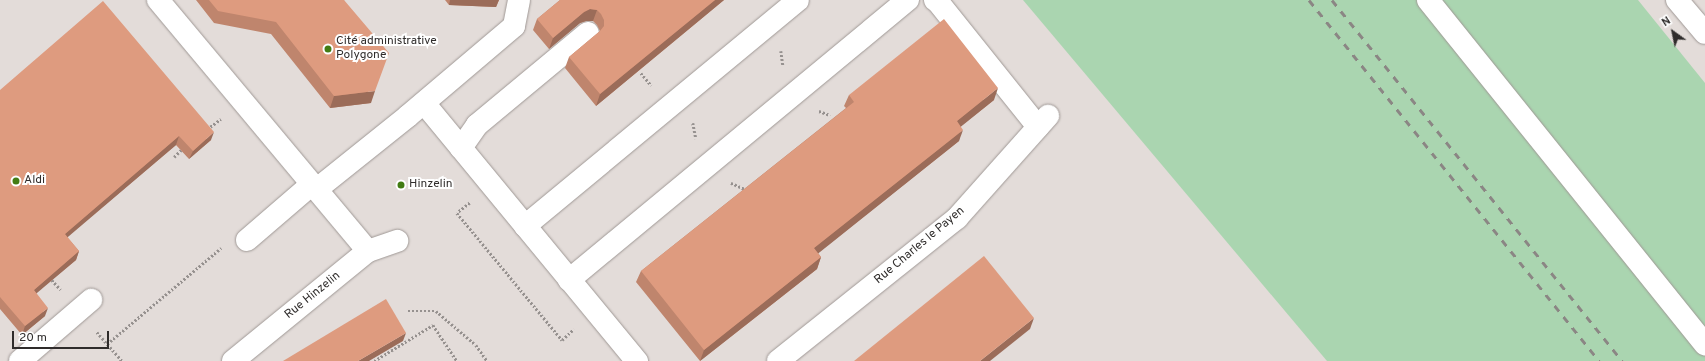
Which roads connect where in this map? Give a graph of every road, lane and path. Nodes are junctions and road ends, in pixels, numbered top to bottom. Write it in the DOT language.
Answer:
graph roads {
  1 [pos="158,0"];
  2 [pos="519,0"];
  3 [pos="798,0"];
  4 [pos="908,0"];
  5 [pos="935,0"];
  6 [pos="1428,0"];
  7 [pos="1677,0"];
  8 [pos="588,33"];
  9 [pos="1705,33"];
  10 [pos="640,73"];
  11 [pos="680,98"];
  12 [pos="424,103"];
  13 [pos="461,148"];
  14 [pos="181,150"];
  15 [pos="174,157"];
  16 [pos="706,168"];
  17 [pos="491,185"];
  18 [pos="314,186"];
  19 [pos="745,189"];
  20 [pos="525,226"];
  21 [pos="247,240"];
  22 [pos="397,241"];
  23 [pos="222,247"];
  24 [pos="368,251"];
  25 [pos="570,280"];
  26 [pos="92,300"];
  27 [pos="408,311"];
  28 [pos="595,311"];
  29 [pos="107,344"];
  30 [pos="1705,344"];
  31 [pos="20,361"];
  32 [pos="233,361"];
  33 [pos="374,361"];
  34 [pos="457,361"];
  35 [pos="487,361"];
  36 [pos="637,361"];
  37 [pos="778,361"];
  1 -- 18 [label="street"];
  2 -- 12 [label="street"];
  3 -- 11 [label="street"];
  4 -- 16 [label="street"];
  5 -- 37 [label="street, Rue Charles le Payen"];
  6 -- 30 [label="street"];
  7 -- 9 [label="street"];
  8 -- 13 [label="street"];
  10 -- 11 [label="path"];
  11 -- 16 [label="path"];
  11 -- 20 [label="street"];
  12 -- 13 [label="street"];
  12 -- 18 [label="street"];
  13 -- 17 [label="street"];
  14 -- 15 [label="path"];
  16 -- 19 [label="path"];
  16 -- 25 [label="street"];
  17 -- 20 [label="street"];
  17 -- 28 [label="path"];
  18 -- 21 [label="street"];
  18 -- 24 [label="street"];
  20 -- 25 [label="street"];
  22 -- 24 [label="street, Rue Hinzelin"];
  23 -- 29 [label="path"];
  24 -- 32 [label="street, Rue Hinzelin"];
  25 -- 28 [label="street"];
  26 -- 31 [label="street"];
  27 -- 35 [label="path"];
  28 -- 36 [label="street"];
  33 -- 34 [label="path"];
}
